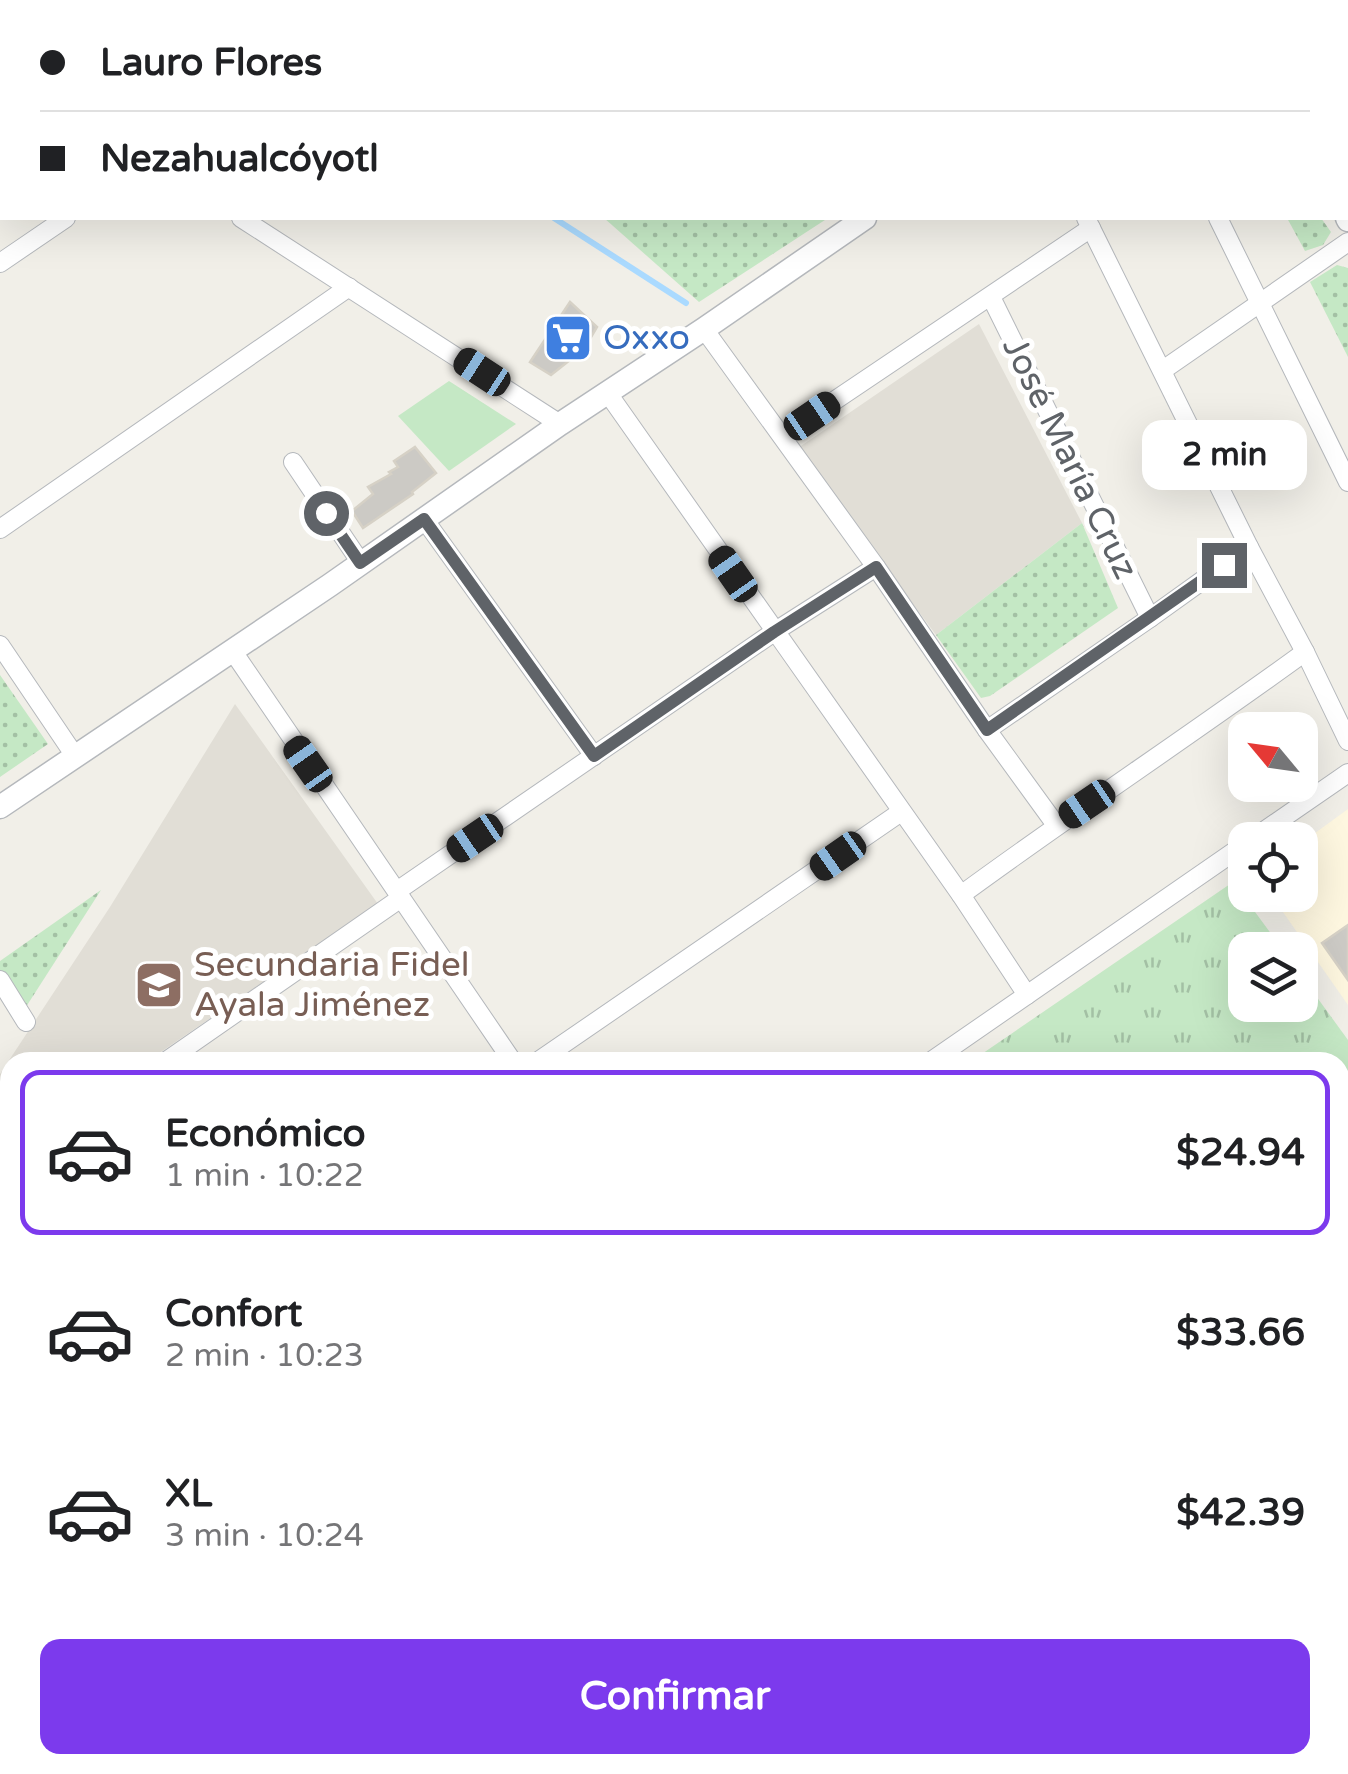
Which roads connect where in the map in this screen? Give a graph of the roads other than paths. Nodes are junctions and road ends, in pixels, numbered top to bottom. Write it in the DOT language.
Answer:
graph roads {
  1 [pos="63,220"];
  2 [pos="243,220"];
  3 [pos="863,220"];
  4 [pos="1219,220"];
  5 [pos="1089,222"];
  6 [pos="1348,242"];
  7 [pos="0,263"];
  8 [pos="349,287"];
  9 [pos="991,297"];
  10 [pos="1261,304"];
  11 [pos="704,329"];
  12 [pos="1163,370"];
  13 [pos="607,392"];
  14 [pos="560,424"];
  15 [pos="782,436"];
  16 [pos="292,462"];
  17 [pos="1348,482"];
  18 [pos="424,519"];
  19 [pos="0,529"];
  20 [pos="1249,547"];
  21 [pos="360,563"];
  22 [pos="876,567"];
  23 [pos="1150,618"];
  24 [pos="774,632"];
  25 [pos="0,645"];
  26 [pos="232,650"];
  27 [pos="1305,652"];
  28 [pos="987,730"];
  29 [pos="1348,741"];
  30 [pos="75,756"];
  31 [pos="594,756"];
  32 [pos="1348,773"];
  33 [pos="0,807"];
  34 [pos="901,812"];
  35 [pos="1277,822"];
  36 [pos="1056,825"];
  37 [pos="1228,856"];
  38 [pos="399,894"];
  39 [pos="961,896"];
  40 [pos="0,980"];
  41 [pos="1027,994"];
  42 [pos="26,1022"];
  43 [pos="178,1052"];
  44 [pos="505,1052"];
  45 [pos="552,1052"];
  46 [pos="944,1052"];
  1 -- 7 [label="street"];
  2 -- 8 [label="street"];
  3 -- 11 [label="street"];
  4 -- 10 [label="street"];
  5 -- 9 [label="street"];
  5 -- 12 [label="street"];
  6 -- 10 [label="street"];
  8 -- 14 [label="street"];
  8 -- 19 [label="street"];
  9 -- 15 [label="street"];
  9 -- 23 [label="street, José María Cruz"];
  10 -- 12 [label="street"];
  10 -- 17 [label="street"];
  11 -- 13 [label="street"];
  11 -- 15 [label="street"];
  12 -- 20 [label="street"];
  13 -- 14 [label="street"];
  13 -- 24 [label="street"];
  14 -- 18 [label="street"];
  15 -- 22 [label="street"];
  16 -- 21 [label="street"];
  18 -- 21 [label="street"];
  18 -- 31 [label="street"];
  20 -- 23 [label="street"];
  20 -- 27 [label="street"];
  21 -- 26 [label="street"];
  22 -- 24 [label="street"];
  22 -- 28 [label="street"];
  23 -- 28 [label="street"];
  24 -- 31 [label="street"];
  24 -- 34 [label="street"];
  25 -- 30 [label="street"];
  26 -- 30 [label="street"];
  26 -- 38 [label="street"];
  27 -- 29 [label="street"];
  27 -- 36 [label="street"];
  28 -- 36 [label="street"];
  30 -- 33 [label="street"];
  31 -- 38 [label="street"];
  32 -- 35 [label="street"];
  34 -- 39 [label="street"];
  34 -- 45 [label="street"];
  36 -- 39 [label="street"];
  37 -- 41 [label="street"];
  38 -- 43 [label="street"];
  38 -- 44 [label="street"];
  39 -- 41 [label="street"];
  40 -- 42 [label="street"];
  41 -- 46 [label="street"];
}
